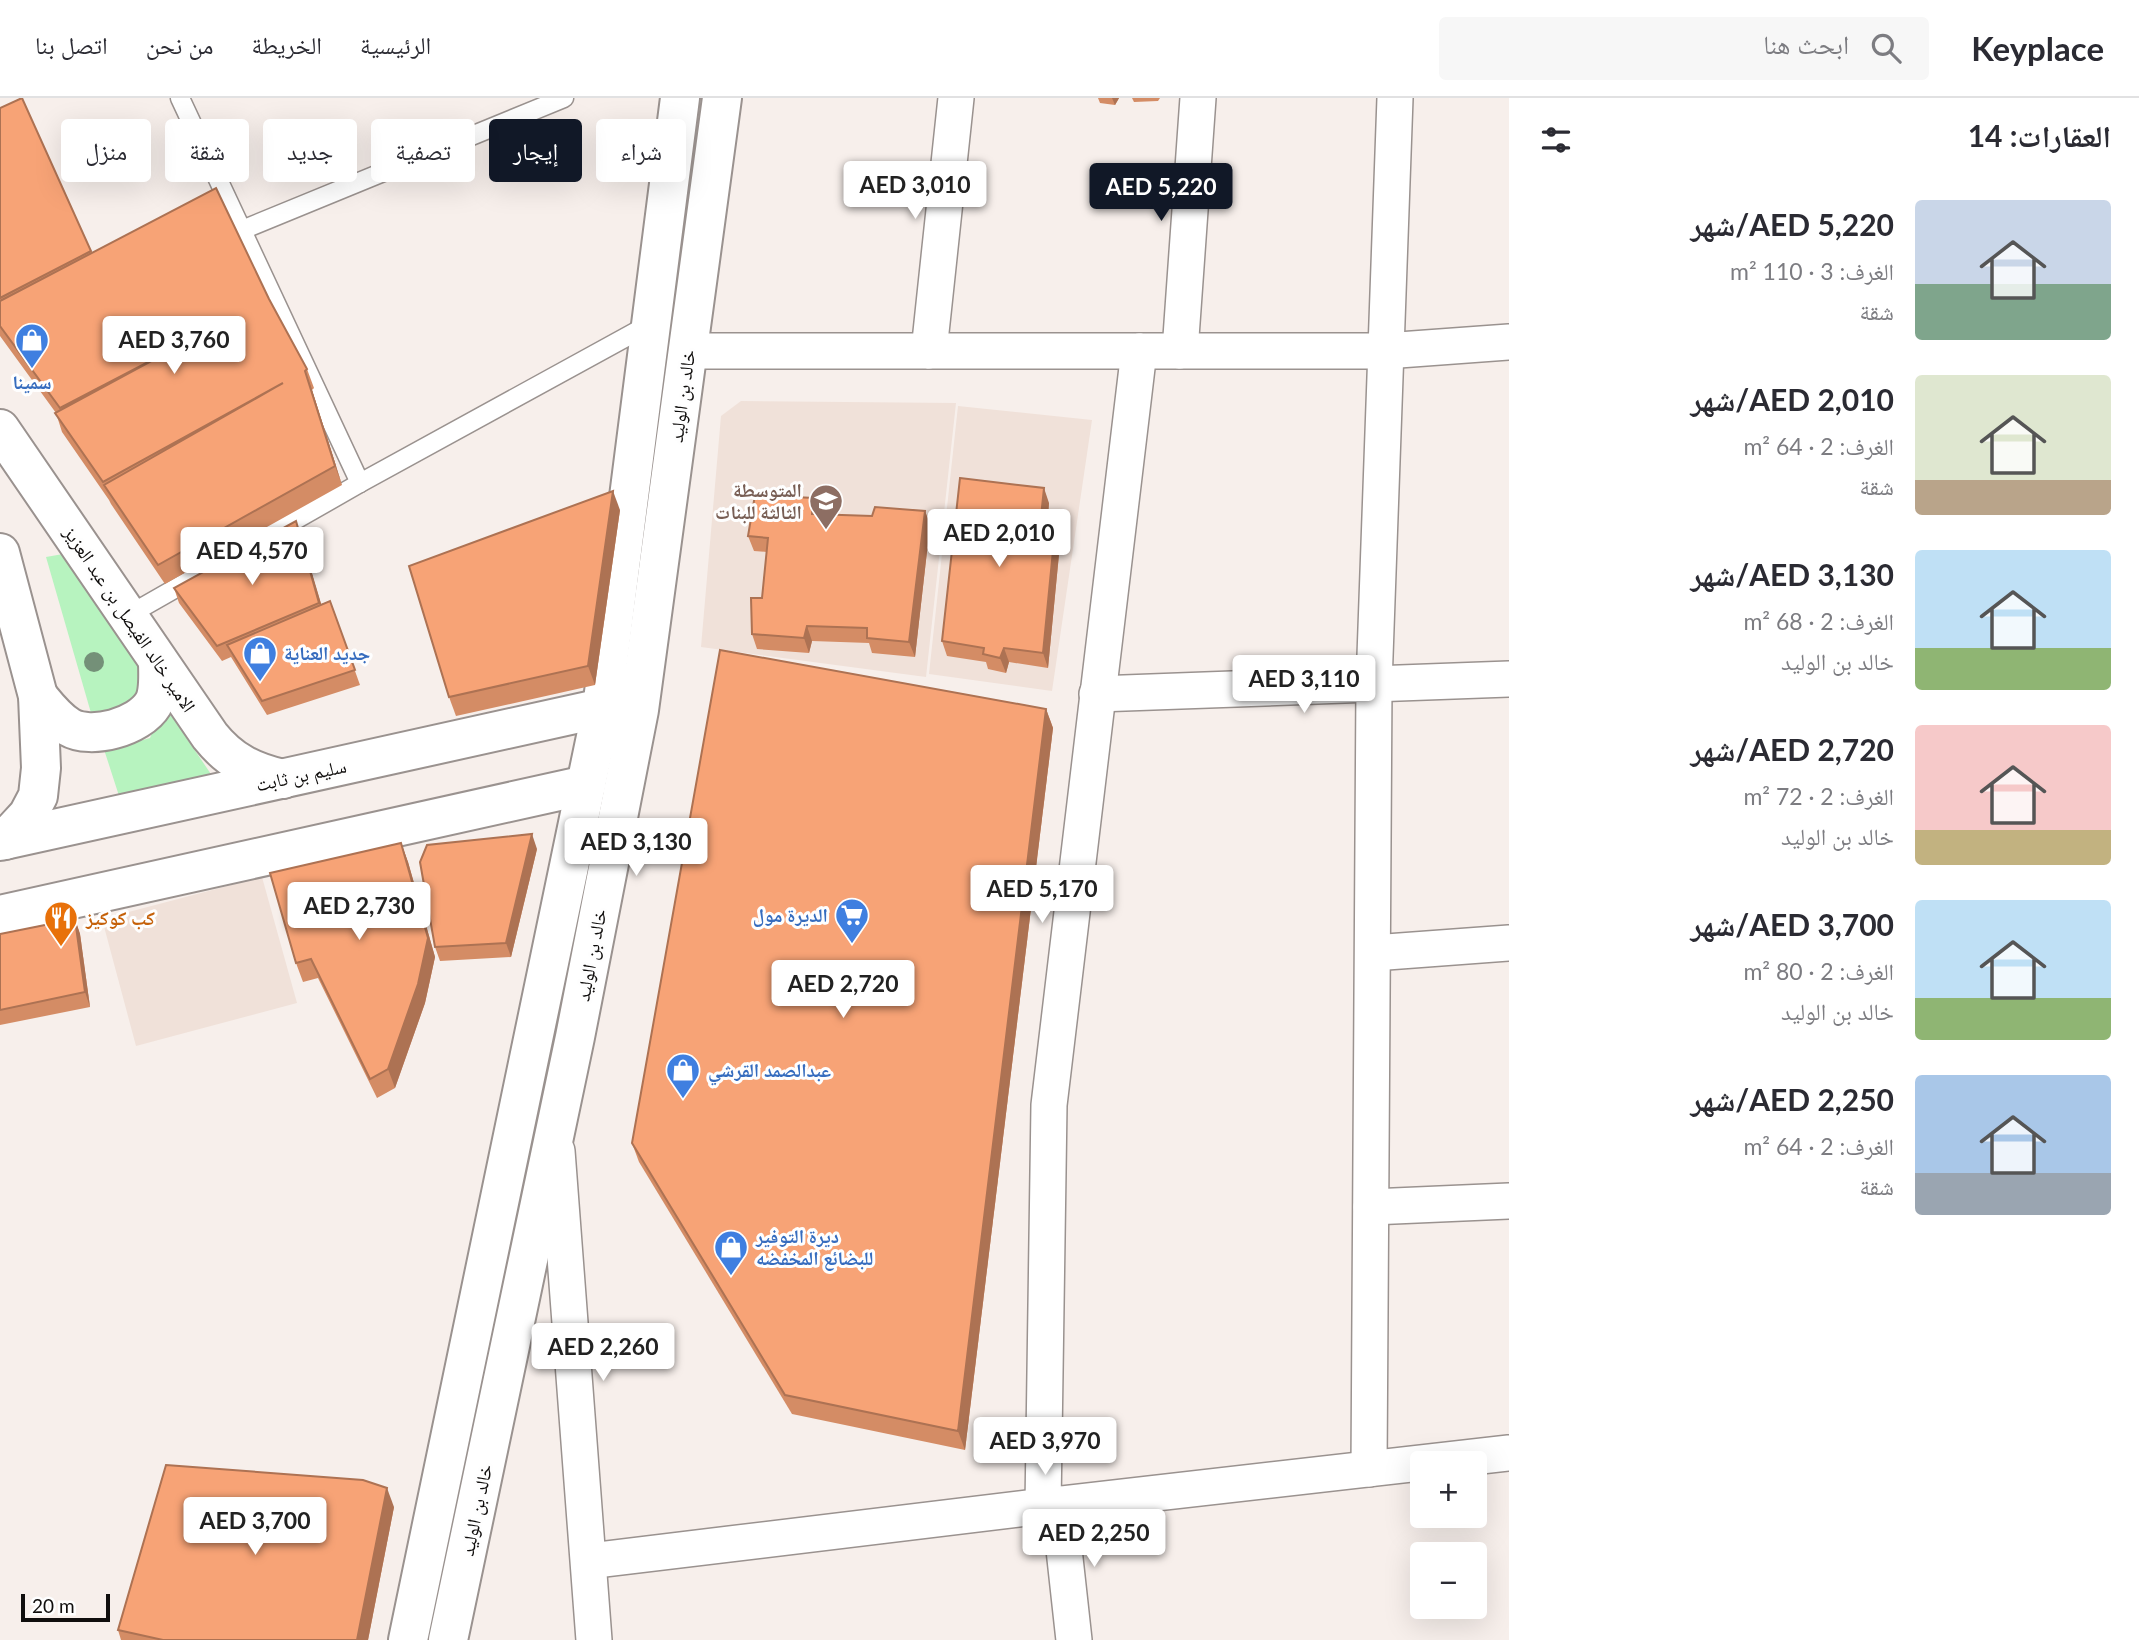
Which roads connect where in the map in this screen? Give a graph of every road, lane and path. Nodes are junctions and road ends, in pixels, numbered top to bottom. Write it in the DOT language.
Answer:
graph roads {
  1 [pos="180,98"];
  2 [pos="564,98"];
  3 [pos="680,98"];
  4 [pos="722,98"];
  5 [pos="956,98"];
  6 [pos="1198,98"];
  7 [pos="1395,98"];
  8 [pos="242,230"];
  9 [pos="650,324"];
  10 [pos="1509,342"];
  11 [pos="688,351"];
  12 [pos="929,351"];
  13 [pos="1139,351"];
  14 [pos="1180,351"];
  15 [pos="1385,351"];
  16 [pos="0,429"];
  17 [pos="360,483"];
  18 [pos="0,553"];
  19 [pos="127,616"];
  20 [pos="158,661"];
  21 [pos="1509,679"];
  22 [pos="1374,684"];
  23 [pos="1097,694"];
  24 [pos="38,696"];
  25 [pos="602,708"];
  26 [pos="283,779"];
  27 [pos="586,785"];
  28 [pos="2,841"];
  29 [pos="0,915"];
  30 [pos="1509,943"];
  31 [pos="1373,953"];
  32 [pos="555,1131"];
  33 [pos="1509,1200"];
  34 [pos="1371,1207"];
  35 [pos="1509,1453"];
  36 [pos="1369,1469"];
  37 [pos="1051,1505"];
  38 [pos="589,1561"];
  39 [pos="408,1640"];
  40 [pos="448,1640"];
  41 [pos="594,1640"];
  42 [pos="1074,1640"];
  1 -- 8 [label="lane"];
  2 -- 8 [label="lane"];
  3 -- 9 [label="street, خالد بن الوليد"];
  4 -- 11 [label="street, خالد بن الوليد"];
  5 -- 12 [label="street"];
  6 -- 14 [label="street"];
  7 -- 15 [label="street"];
  8 -- 17 [label="lane"];
  9 -- 17 [label="lane"];
  9 -- 25 [label="street, خالد بن الوليد"];
  10 -- 15 [label="street"];
  11 -- 12 [label="street"];
  11 -- 32 [label="street, خالد بن الوليد"];
  12 -- 13 [label="street"];
  13 -- 14 [label="street"];
  13 -- 23 [label="street"];
  14 -- 15 [label="street"];
  15 -- 22 [label="street"];
  16 -- 19 [label="street, الامير خالد الفيصل بن عبد العزيز"];
  17 -- 19 [label="lane"];
  18 -- 24 [label="street"];
  19 -- 20 [label="street, الامير خالد الفيصل بن عبد العزيز"];
  20 -- 24 [label="street"];
  20 -- 26 [label="street, الامير خالد الفيصل بن عبد العزيز"];
  21 -- 22 [label="street"];
  22 -- 23 [label="street"];
  22 -- 31 [label="street"];
  23 -- 37 [label="street"];
  24 -- 28 [label="street"];
  25 -- 26 [label="street, سليم بن ثابت"];
  25 -- 27 [label="street, خالد بن الوليد"];
  26 -- 28 [label="street, سليم بن ثابت"];
  27 -- 29 [label="street"];
  27 -- 39 [label="street, خالد بن الوليد"];
  30 -- 31 [label="street"];
  31 -- 34 [label="street"];
  32 -- 38 [label="street"];
  32 -- 40 [label="street, خالد بن الوليد"];
  33 -- 34 [label="street"];
  34 -- 36 [label="street"];
  35 -- 36 [label="street"];
  36 -- 37 [label="street"];
  37 -- 38 [label="street"];
  37 -- 42 [label="street"];
  38 -- 41 [label="street"];
}
